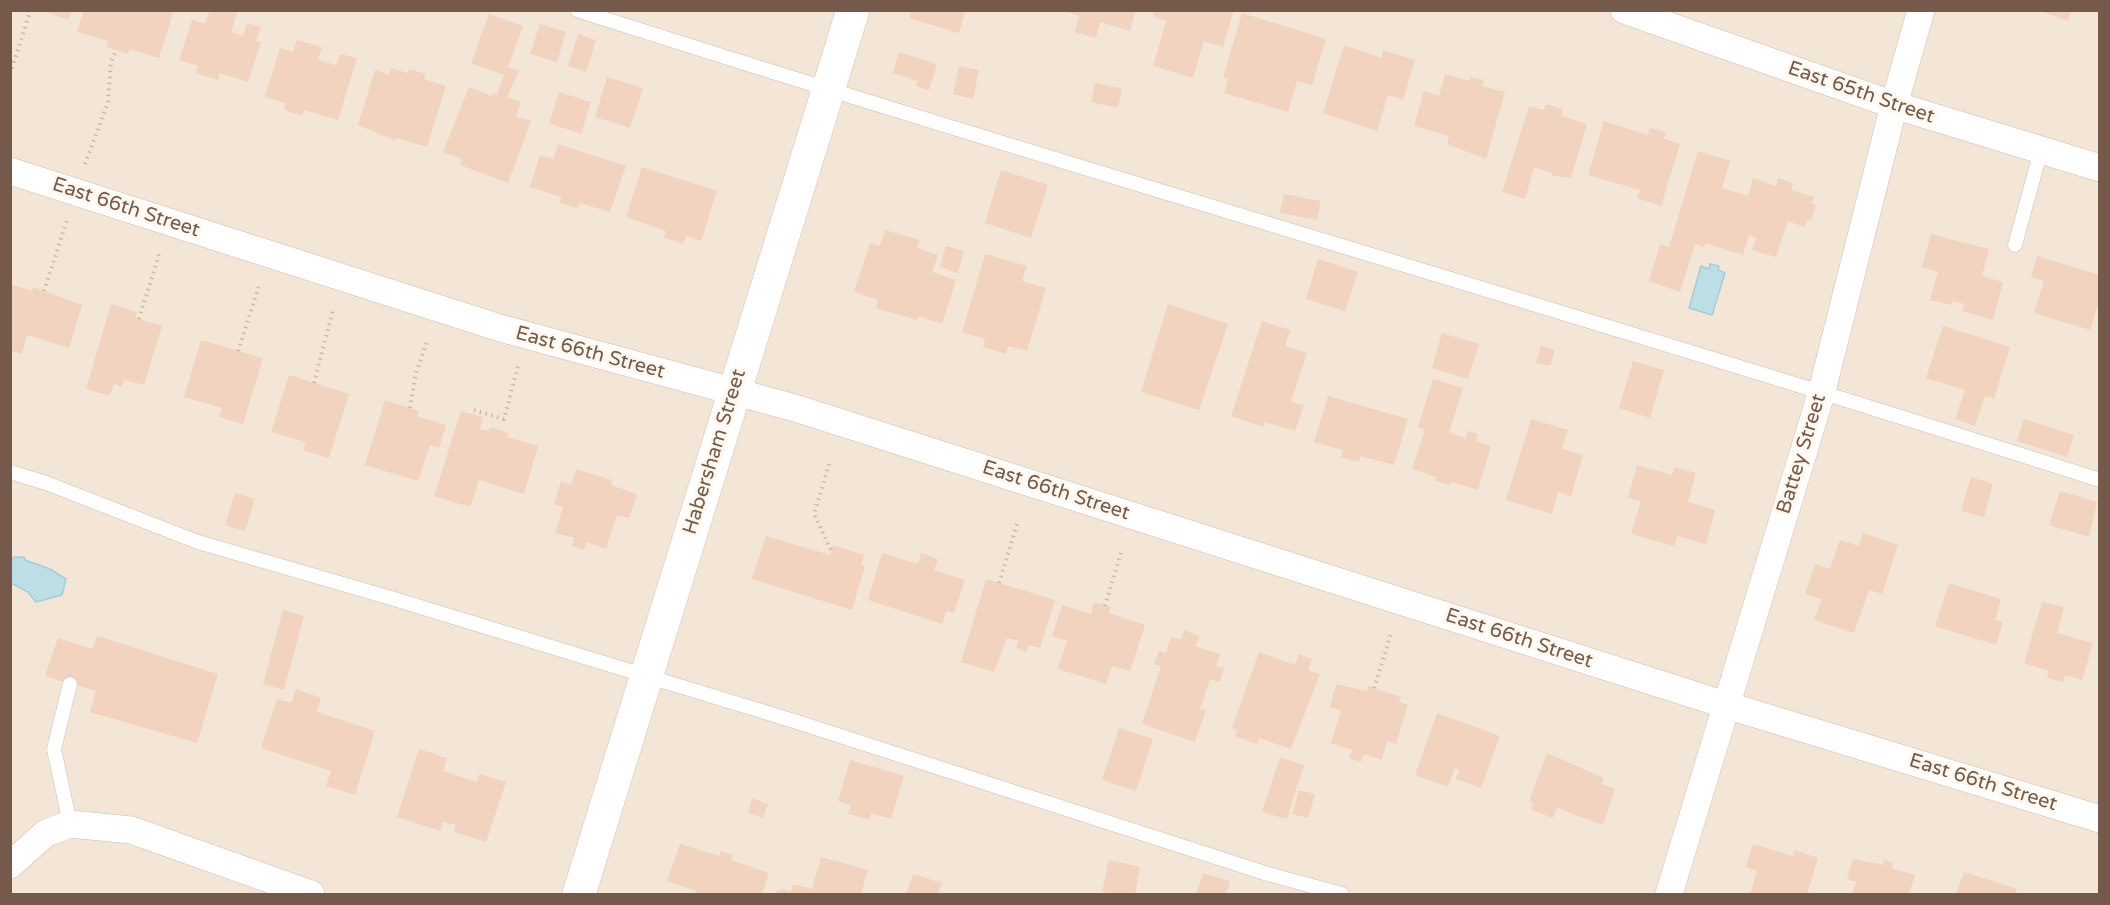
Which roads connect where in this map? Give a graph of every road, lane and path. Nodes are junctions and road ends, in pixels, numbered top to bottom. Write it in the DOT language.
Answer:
graph roads {
  1 [pos="577,10"];
  2 [pos="852,10"];
  3 [pos="1624,10"];
  4 [pos="1921,10"];
  5 [pos="30,12"];
  6 [pos="116,50"];
  7 [pos="10,74"];
  8 [pos="827,91"];
  9 [pos="1894,105"];
  10 [pos="2041,150"];
  11 [pos="2100,168"];
  12 [pos="10,171"];
  13 [pos="75,192"];
  14 [pos="168,222"];
  15 [pos="2014,245"];
  16 [pos="269,254"];
  17 [pos="44,291"];
  18 [pos="333,310"];
  19 [pos="139,319"];
  20 [pos="428,339"];
  21 [pos="238,351"];
  22 [pos="518,366"];
  23 [pos="314,383"];
  24 [pos="1821,391"];
  25 [pos="734,392"];
  26 [pos="410,408"];
  27 [pos="474,410"];
  28 [pos="829,464"];
  29 [pos="10,472"];
  30 [pos="2100,480"];
  31 [pos="1018,521"];
  32 [pos="831,550"];
  33 [pos="1121,553"];
  34 [pos="999,583"];
  35 [pos="1402,602"];
  36 [pos="1105,606"];
  37 [pos="647,676"];
  38 [pos="70,684"];
  39 [pos="1374,688"];
  40 [pos="1726,705"];
  41 [pos="2100,819"];
  42 [pos="70,824"];
  43 [pos="10,865"];
  44 [pos="311,894"];
  45 [pos="579,894"];
  46 [pos="1342,894"];
  47 [pos="1669,894"];
  1 -- 8 [label="lane"];
  2 -- 8 [label="street, Habersham Street"];
  3 -- 9 [label="street, East 65th Street"];
  4 -- 9 [label="street, Battey Street"];
  5 -- 7 [label="path"];
  6 -- 13 [label="path"];
  8 -- 24 [label="lane"];
  8 -- 25 [label="street, Habersham Street"];
  9 -- 10 [label="street, East 65th Street"];
  9 -- 24 [label="street, Battey Street"];
  10 -- 11 [label="street, East 65th Street"];
  10 -- 15 [label="lane"];
  12 -- 13 [label="street, East 66th Street"];
  13 -- 14 [label="street, East 66th Street"];
  13 -- 17 [label="path"];
  14 -- 16 [label="street, East 66th Street"];
  14 -- 19 [label="path"];
  16 -- 21 [label="path"];
  16 -- 25 [label="street, East 66th Street"];
  18 -- 23 [label="path"];
  20 -- 26 [label="path"];
  22 -- 27 [label="path"];
  24 -- 30 [label="lane"];
  24 -- 40 [label="street, Battey Street"];
  25 -- 35 [label="street, East 66th Street"];
  25 -- 37 [label="street, Habersham Street"];
  28 -- 32 [label="path"];
  29 -- 37 [label="lane"];
  31 -- 34 [label="path"];
  33 -- 36 [label="path"];
  35 -- 39 [label="path"];
  35 -- 40 [label="street, East 66th Street"];
  37 -- 45 [label="street, Habersham Street"];
  37 -- 46 [label="lane"];
  38 -- 42 [label="lane"];
  40 -- 41 [label="street, East 66th Street"];
  40 -- 47 [label="street, Battey Street"];
  42 -- 43 [label="street"];
  42 -- 44 [label="street"];
}
